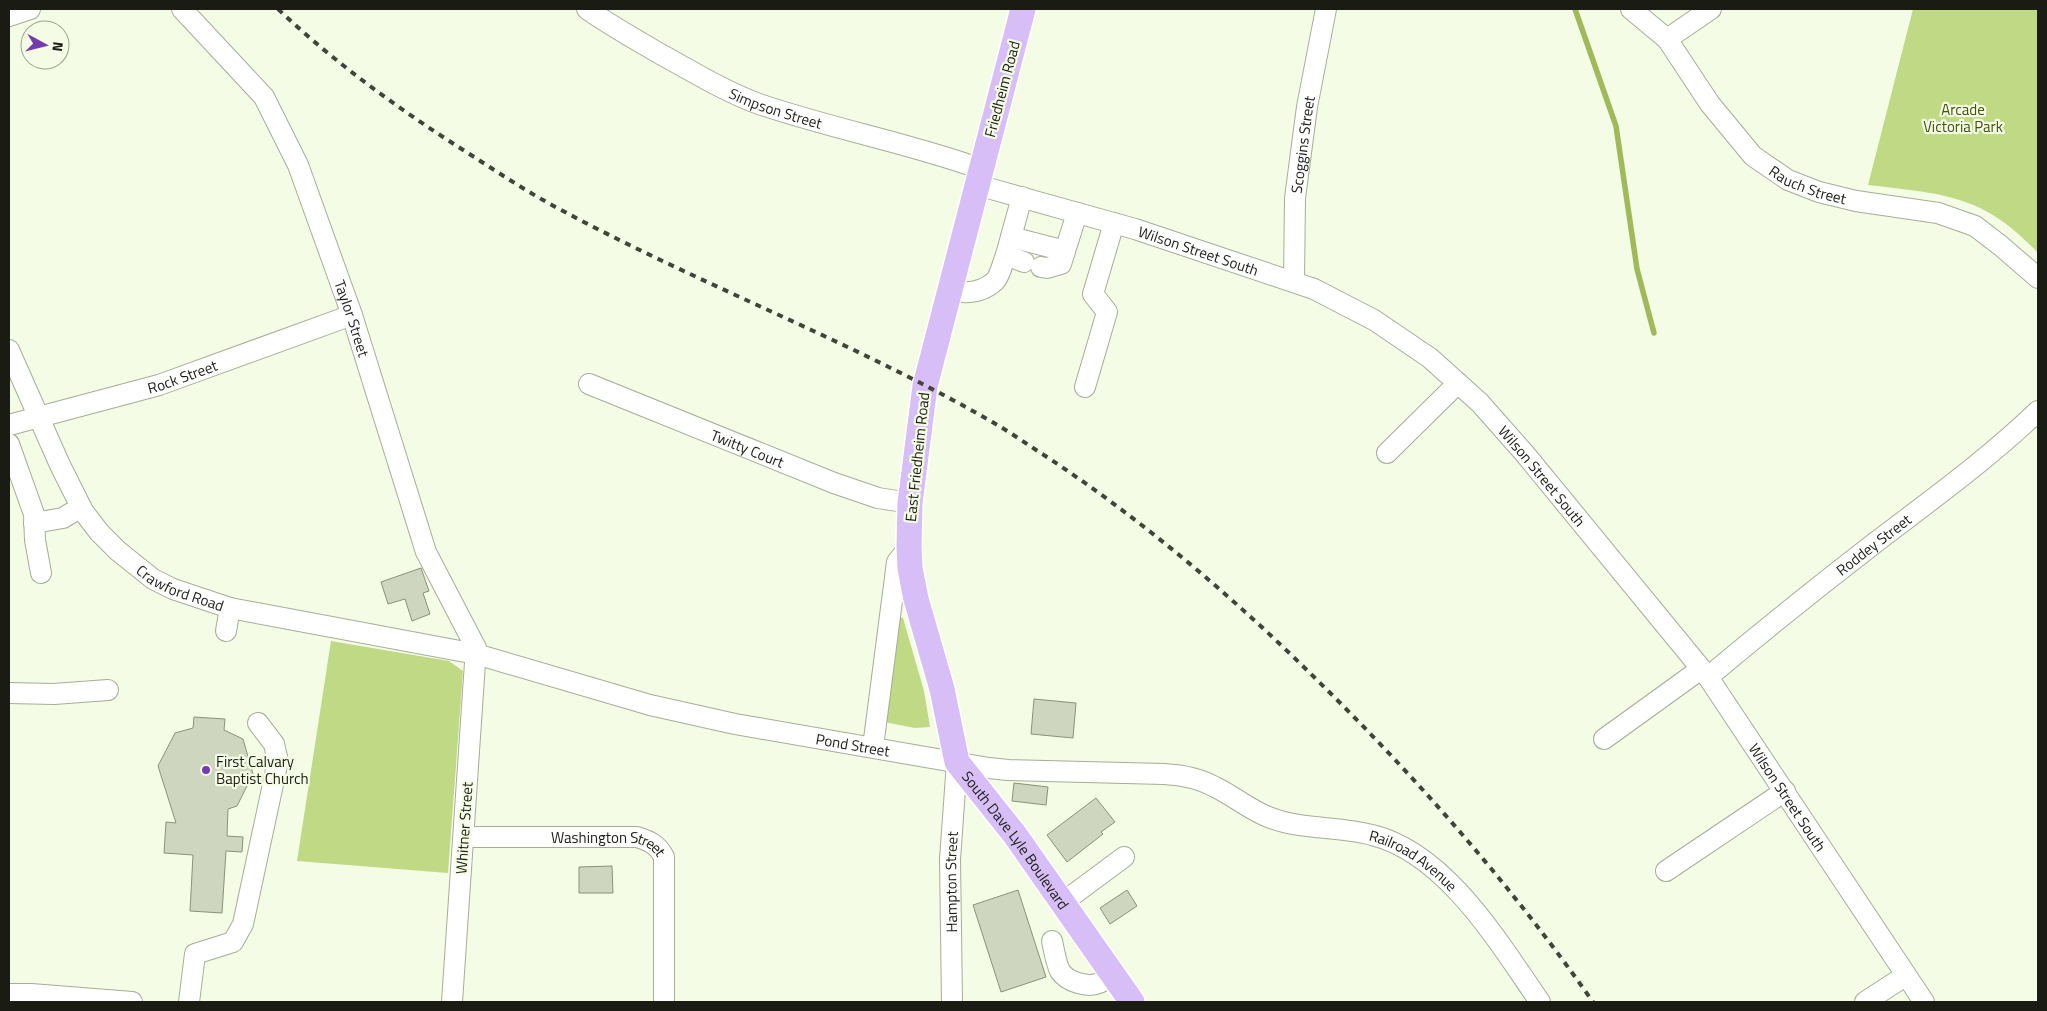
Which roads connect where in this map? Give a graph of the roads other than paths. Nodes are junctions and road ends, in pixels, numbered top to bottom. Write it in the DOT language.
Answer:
graph roads {
  1 [pos="30,9"];
  2 [pos="182,9"];
  3 [pos="587,9"];
  4 [pos="1023,9"];
  5 [pos="1326,9"];
  6 [pos="1631,9"];
  7 [pos="1710,9"];
  8 [pos="9,16"];
  9 [pos="1667,38"];
  10 [pos="979,177"];
  11 [pos="1022,197"];
  12 [pos="1077,212"];
  13 [pos="1114,223"];
  14 [pos="1065,251"];
  15 [pos="1020,255"];
  16 [pos="2038,278"];
  17 [pos="1294,282"];
  18 [pos="949,290"];
  19 [pos="352,315"];
  20 [pos="9,350"];
  21 [pos="1458,383"];
  22 [pos="589,384"];
  23 [pos="1085,387"];
  24 [pos="2038,411"];
  25 [pos="39,416"];
  26 [pos="9,425"];
  27 [pos="9,444"];
  28 [pos="1387,453"];
  29 [pos="910,504"];
  30 [pos="81,507"];
  31 [pos="34,523"];
  32 [pos="909,547"];
  33 [pos="41,573"];
  34 [pos="230,608"];
  35 [pos="226,630"];
  36 [pos="476,654"];
  37 [pos="1705,673"];
  38 [pos="108,690"];
  39 [pos="9,693"];
  40 [pos="258,723"];
  41 [pos="1604,739"];
  42 [pos="873,747"];
  43 [pos="957,762"];
  44 [pos="1785,791"];
  45 [pos="1233,797"];
  46 [pos="464,837"];
  47 [pos="1124,857"];
  48 [pos="1666,871"];
  49 [pos="1062,903"];
  50 [pos="1052,941"];
  51 [pos="1112,974"];
  52 [pos="1906,976"];
  53 [pos="9,994"];
  54 [pos="123,1002"];
  55 [pos="189,1002"];
  56 [pos="452,1002"];
  57 [pos="664,1002"];
  58 [pos="952,1002"];
  59 [pos="1132,1002"];
  60 [pos="1540,1002"];
  61 [pos="1864,1002"];
  62 [pos="1924,1002"];
  1 -- 8 [label="street"];
  2 -- 19 [label="street, Taylor Street"];
  3 -- 10 [label="street, Simpson Street"];
  4 -- 10 [label="main road, Friedheim Road"];
  5 -- 17 [label="street, Scoggins Street"];
  6 -- 9 [label="street, Rauch Street"];
  7 -- 9 [label="street"];
  9 -- 16 [label="street, Rauch Street"];
  10 -- 11 [label="street, Wilson Street South"];
  10 -- 18 [label="main road, East Friedheim Road"];
  11 -- 12 [label="street, Wilson Street South"];
  11 -- 15 [label="street"];
  12 -- 13 [label="street, Wilson Street South"];
  12 -- 14 [label="street"];
  13 -- 17 [label="street, Wilson Street South"];
  13 -- 23 [label="street"];
  14 -- 15 [label="street"];
  14 -- 15 [label="street"];
  15 -- 18 [label="street"];
  17 -- 21 [label="street, Wilson Street South"];
  18 -- 29 [label="main road, East Friedheim Road"];
  19 -- 25 [label="street, Rock Street"];
  19 -- 36 [label="street, Taylor Street"];
  20 -- 25 [label="street, Crawford Road"];
  21 -- 28 [label="street"];
  21 -- 37 [label="street, Wilson Street South"];
  22 -- 29 [label="street, Twitty Court"];
  24 -- 37 [label="street, Roddey Street"];
  25 -- 26 [label="street, Rock Street"];
  25 -- 30 [label="street, Crawford Road"];
  27 -- 31 [label="street"];
  29 -- 32 [label="main road, East Friedheim Road"];
  30 -- 31 [label="street"];
  30 -- 34 [label="street, Crawford Road"];
  31 -- 33 [label="street"];
  32 -- 42 [label="street, East Friedheim Road"];
  32 -- 43 [label="main road, South Dave Lyle Boulevard"];
  34 -- 35 [label="street"];
  34 -- 36 [label="street, Crawford Road"];
  36 -- 42 [label="street, Pond Street"];
  36 -- 46 [label="street, Whitner Street"];
  37 -- 41 [label="street, Roddey Street"];
  37 -- 44 [label="street, Wilson Street South"];
  38 -- 39 [label="street"];
  40 -- 55 [label="street"];
  42 -- 43 [label="street, Pond Street"];
  43 -- 45 [label="street, Pond Street"];
  43 -- 49 [label="main road, South Dave Lyle Boulevard"];
  43 -- 58 [label="street, Hampton Street"];
  44 -- 48 [label="street"];
  44 -- 52 [label="street, Wilson Street South"];
  45 -- 60 [label="street, Railroad Avenue"];
  46 -- 56 [label="street, Whitner Street"];
  46 -- 57 [label="street, Washington Street"];
  47 -- 49 [label="street"];
  49 -- 51 [label="main road, South Dave Lyle Boulevard"];
  50 -- 51 [label="street"];
  51 -- 59 [label="main road, South Dave Lyle Boulevard"];
  52 -- 61 [label="street"];
  52 -- 62 [label="street, Wilson Street South"];
  53 -- 54 [label="street"];
}
